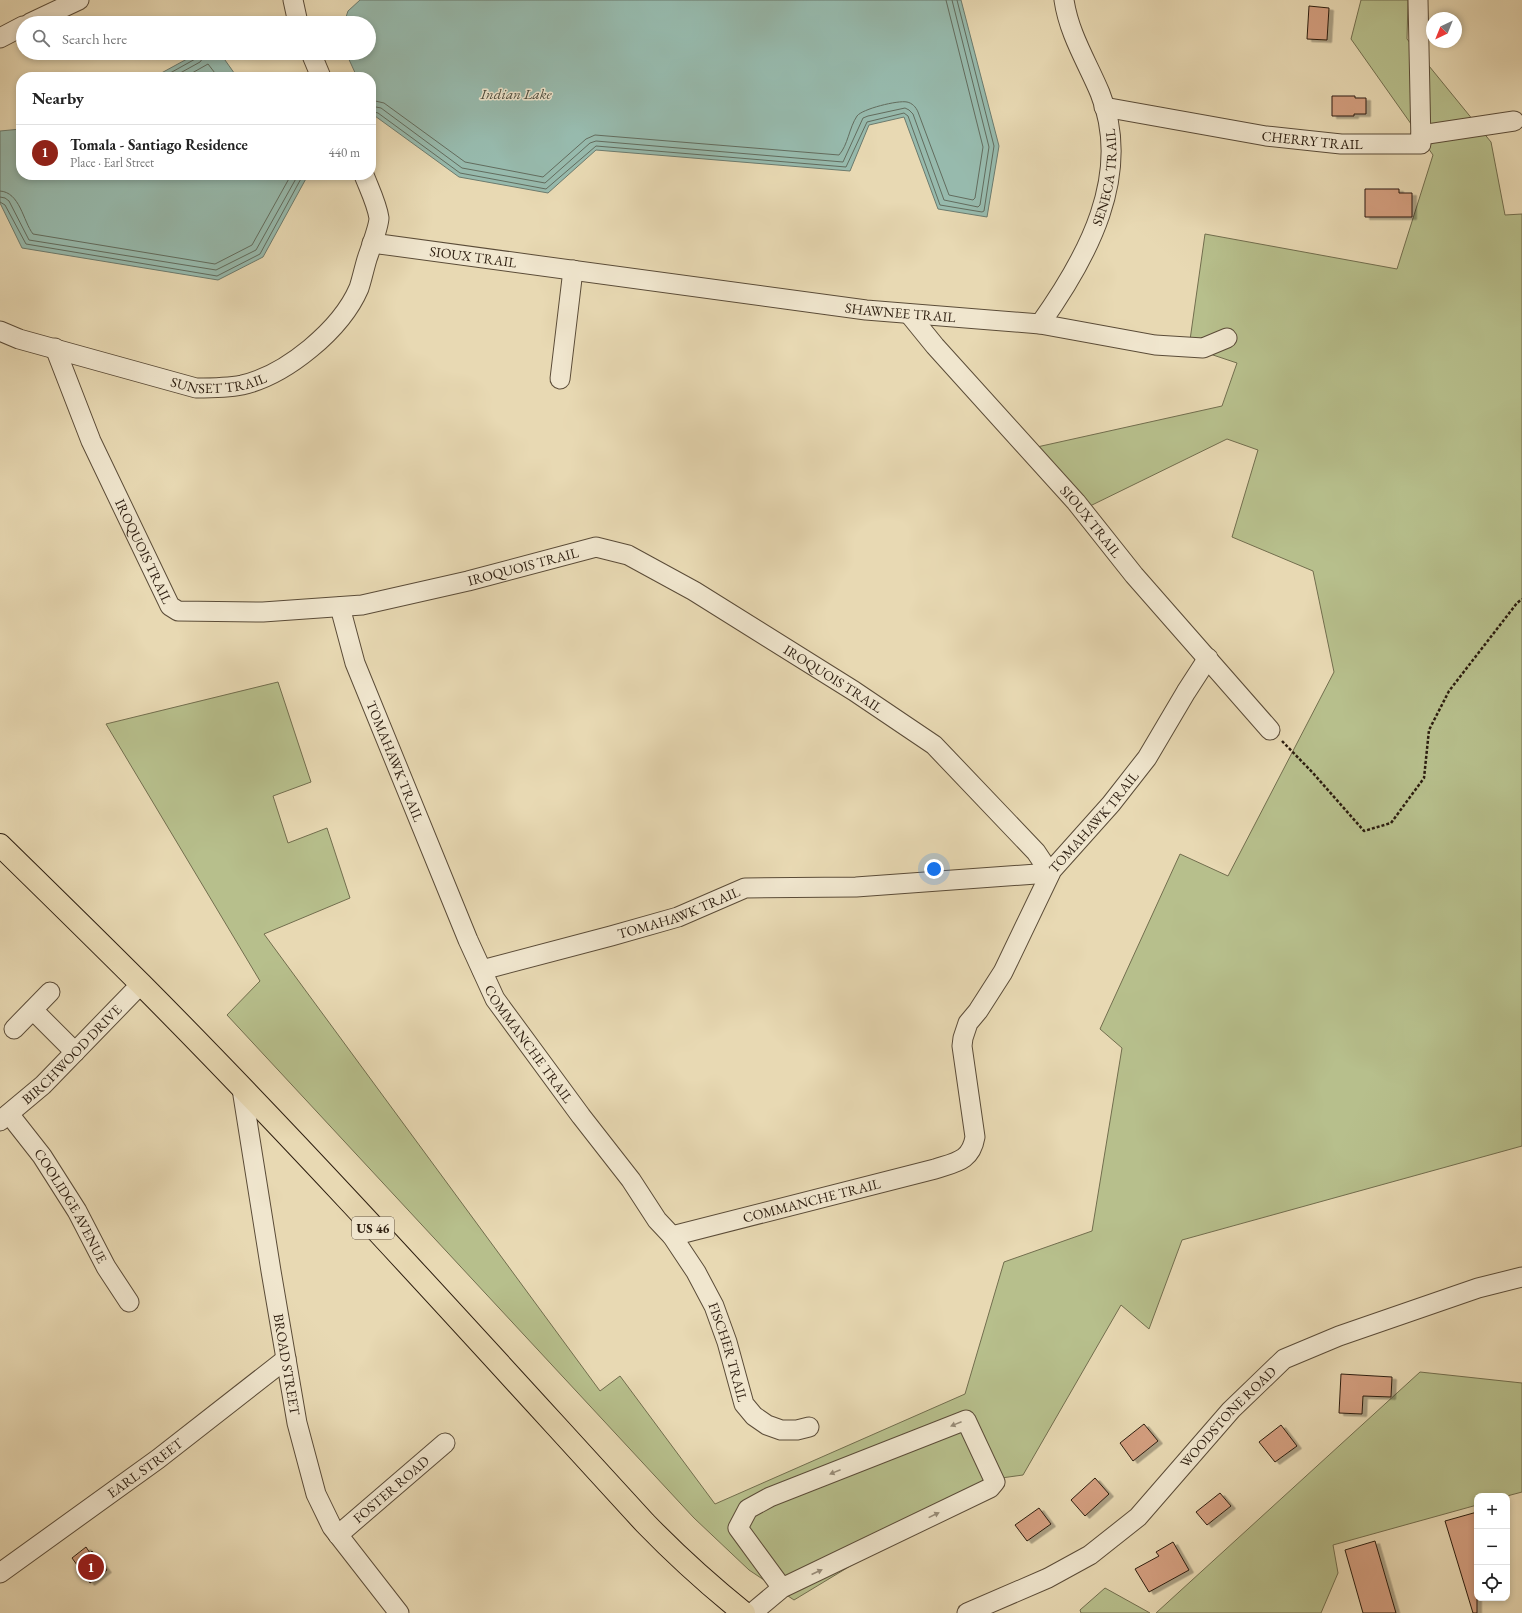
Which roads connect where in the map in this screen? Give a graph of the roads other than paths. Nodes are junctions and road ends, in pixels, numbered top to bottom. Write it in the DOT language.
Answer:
graph roads {
  1 [pos="79,0"];
  2 [pos="293,0"];
  3 [pos="1064,0"];
  4 [pos="1418,0"];
  5 [pos="45,16"];
  6 [pos="296,16"];
  7 [pos="16,30"];
  8 [pos="0,38"];
  9 [pos="314,60"];
  10 [pos="319,72"];
  11 [pos="1104,107"];
  12 [pos="1514,121"];
  13 [pos="1420,135"];
  14 [pos="366,180"];
  15 [pos="372,243"];
  16 [pos="573,270"];
  17 [pos="909,314"];
  18 [pos="1040,324"];
  19 [pos="0,331"];
  20 [pos="1227,338"];
  21 [pos="55,348"];
  22 [pos="560,379"];
  23 [pos="340,607"];
  24 [pos="1208,658"];
  25 [pos="1270,730"];
  26 [pos="0,845"];
  27 [pos="1050,873"];
  28 [pos="482,970"];
  29 [pos="141,984"];
  30 [pos="50,992"];
  31 [pos="32,1010"];
  32 [pos="14,1029"];
  33 [pos="74,1052"];
  34 [pos="242,1089"];
  35 [pos="4,1117"];
  36 [pos="672,1236"];
  37 [pos="1522,1277"];
  38 [pos="129,1302"];
  39 [pos="286,1359"];
  40 [pos="809,1427"];
  41 [pos="444,1443"];
  42 [pos="338,1535"];
  43 [pos="0,1573"];
  44 [pos="782,1588"];
  45 [pos="390,1610"];
  46 [pos="744,1613"];
  47 [pos="752,1613"];
  48 [pos="967,1613"];
  1 -- 5 [label="street"];
  2 -- 6 [label="street"];
  3 -- 11 [label="street, SENECA TRAIL"];
  4 -- 13 [label="street"];
  7 -- 8 [label="street"];
  9 -- 10 [label="street"];
  11 -- 13 [label="street, CHERRY TRAIL"];
  11 -- 18 [label="street, SENECA TRAIL"];
  12 -- 13 [label="street"];
  14 -- 15 [label="street, SUNSET TRAIL"];
  15 -- 16 [label="street, SIOUX TRAIL"];
  15 -- 21 [label="street, SUNSET TRAIL"];
  16 -- 17 [label="street, SHAWNEE TRAIL"];
  16 -- 22 [label="street"];
  17 -- 18 [label="street, SHAWNEE TRAIL"];
  17 -- 24 [label="street, SIOUX TRAIL"];
  18 -- 20 [label="street, SHAWNEE TRAIL"];
  19 -- 21 [label="street, SUNSET TRAIL"];
  21 -- 23 [label="street, IROQUOIS TRAIL"];
  23 -- 27 [label="street, IROQUOIS TRAIL"];
  23 -- 28 [label="street, TOMAHAWK TRAIL"];
  24 -- 25 [label="street, SIOUX TRAIL"];
  24 -- 27 [label="street, TOMAHAWK TRAIL"];
  26 -- 29 [label="main road, US 46"];
  27 -- 28 [label="street, TOMAHAWK TRAIL"];
  27 -- 36 [label="street, COMMANCHE TRAIL"];
  28 -- 36 [label="street, COMMANCHE TRAIL"];
  29 -- 33 [label="street, BIRCHWOOD DRIVE"];
  29 -- 34 [label="main road, US 46"];
  30 -- 31 [label="street"];
  31 -- 32 [label="street"];
  31 -- 33 [label="street"];
  33 -- 35 [label="street, BIRCHWOOD DRIVE"];
  34 -- 39 [label="street, BROAD STREET"];
  34 -- 46 [label="main road, US 46"];
  35 -- 38 [label="street, COOLIDGE AVENUE"];
  36 -- 40 [label="street, FISCHER TRAIL"];
  37 -- 48 [label="street, WOODSTONE ROAD"];
  39 -- 42 [label="street, BROAD STREET"];
  39 -- 43 [label="street, EARL STREET"];
  41 -- 42 [label="street, FOSTER ROAD"];
  42 -- 45 [label="street, BROAD STREET"];
  44 -- 44 [label="street, one-way"];
  44 -- 47 [label="street"];
}
